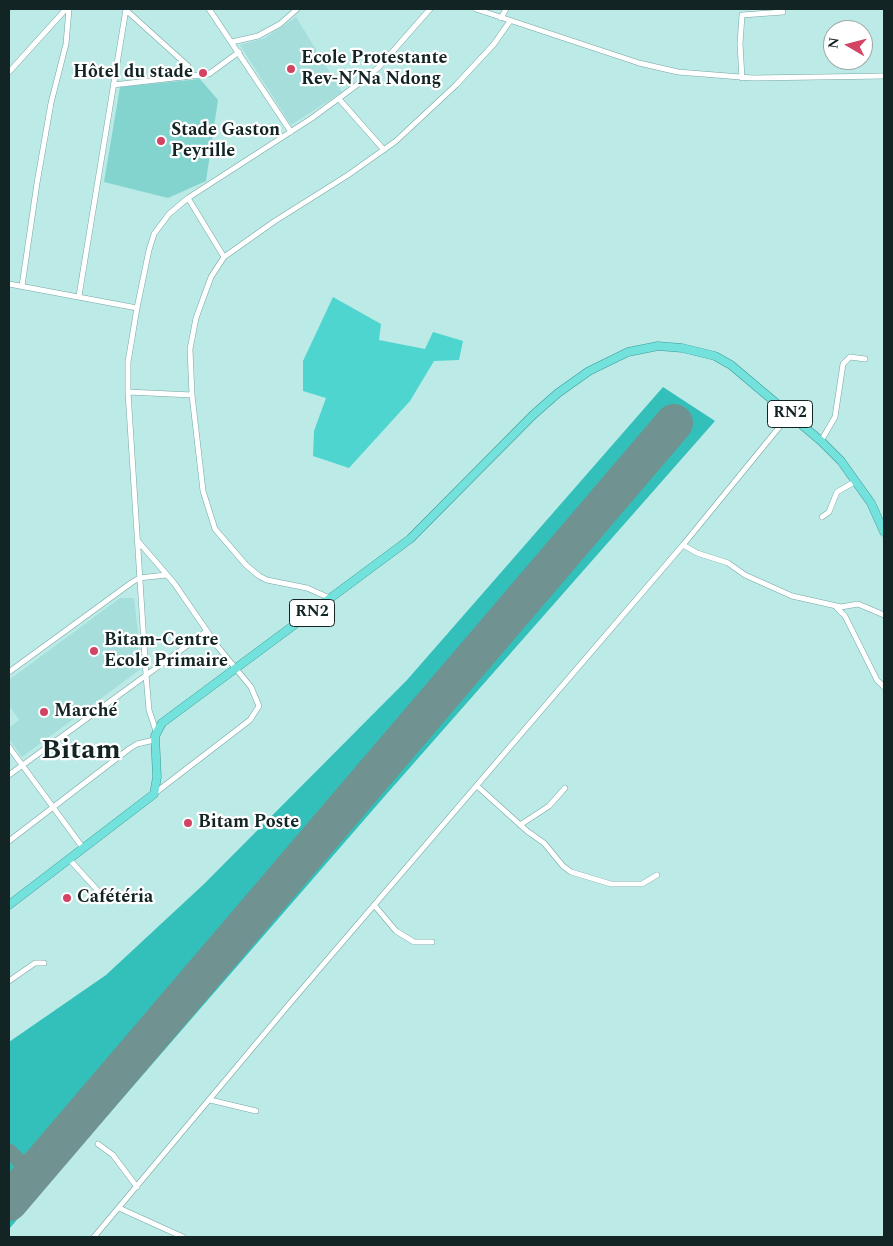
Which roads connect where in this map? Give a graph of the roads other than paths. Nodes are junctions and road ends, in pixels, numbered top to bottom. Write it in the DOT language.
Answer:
graph roads {
  1 [pos="68,9"];
  2 [pos="126,9"];
  3 [pos="209,9"];
  4 [pos="297,9"];
  5 [pos="430,9"];
  6 [pos="476,9"];
  7 [pos="506,9"];
  8 [pos="783,12"];
  9 [pos="501,18"];
  10 [pos="510,21"];
  11 [pos="232,42"];
  12 [pos="239,52"];
  13 [pos="188,66"];
  14 [pos="9,72"];
  15 [pos="884,76"];
  16 [pos="742,78"];
  17 [pos="113,85"];
  18 [pos="339,99"];
  19 [pos="291,132"];
  20 [pos="384,150"];
  21 [pos="188,198"];
  22 [pos="224,257"];
  23 [pos="9,284"];
  24 [pos="22,286"];
  25 [pos="79,296"];
  26 [pos="137,308"];
  27 [pos="865,359"];
  28 [pos="128,392"];
  29 [pos="192,395"];
  30 [pos="790,414"];
  31 [pos="821,441"];
  32 [pos="856,482"];
  33 [pos="822,517"];
  34 [pos="884,532"];
  35 [pos="136,539"];
  36 [pos="683,545"];
  37 [pos="166,575"];
  38 [pos="139,578"];
  39 [pos="332,599"];
  40 [pos="834,606"];
  41 [pos="884,615"];
  42 [pos="207,631"];
  43 [pos="235,668"];
  44 [pos="9,672"];
  45 [pos="146,675"];
  46 [pos="884,687"];
  47 [pos="156,731"];
  48 [pos="154,740"];
  49 [pos="9,747"];
  50 [pos="22,766"];
  51 [pos="9,775"];
  52 [pos="477,786"];
  53 [pos="565,788"];
  54 [pos="154,794"];
  55 [pos="53,807"];
  56 [pos="520,825"];
  57 [pos="9,841"];
  58 [pos="82,848"];
  59 [pos="69,859"];
  60 [pos="657,876"];
  61 [pos="99,892"];
  62 [pos="9,905"];
  63 [pos="375,906"];
  64 [pos="432,942"];
  65 [pos="44,963"];
  66 [pos="9,981"];
  67 [pos="210,1100"];
  68 [pos="256,1111"];
  69 [pos="98,1144"];
  70 [pos="137,1187"];
  71 [pos="119,1208"];
  72 [pos="94,1237"];
  73 [pos="183,1237"];
  1 -- 14 [label="street"];
  1 -- 24 [label="street"];
  2 -- 13 [label="street"];
  2 -- 17 [label="street"];
  3 -- 11 [label="street"];
  4 -- 11 [label="street"];
  5 -- 18 [label="street"];
  6 -- 9 [label="street"];
  7 -- 9 [label="street"];
  8 -- 16 [label="street"];
  9 -- 10 [label="street"];
  10 -- 16 [label="street"];
  10 -- 20 [label="street"];
  11 -- 12 [label="street"];
  12 -- 17 [label="street"];
  12 -- 19 [label="street"];
  15 -- 16 [label="street"];
  17 -- 25 [label="street"];
  18 -- 19 [label="street"];
  18 -- 20 [label="street"];
  19 -- 21 [label="street"];
  20 -- 22 [label="street"];
  21 -- 22 [label="street"];
  21 -- 26 [label="street"];
  22 -- 29 [label="street"];
  23 -- 24 [label="street"];
  24 -- 25 [label="street"];
  25 -- 26 [label="street"];
  26 -- 28 [label="street"];
  27 -- 31 [label="street"];
  28 -- 29 [label="street"];
  28 -- 35 [label="street"];
  29 -- 39 [label="street"];
  30 -- 31 [label="highway, RN2"];
  30 -- 36 [label="street"];
  30 -- 39 [label="highway, RN2"];
  31 -- 32 [label="highway, RN2"];
  32 -- 33 [label="street"];
  32 -- 34 [label="highway, RN2"];
  35 -- 37 [label="street"];
  35 -- 38 [label="street"];
  36 -- 40 [label="street"];
  36 -- 52 [label="street"];
  37 -- 38 [label="street"];
  37 -- 42 [label="street"];
  38 -- 44 [label="street"];
  38 -- 45 [label="street"];
  39 -- 43 [label="highway, RN2"];
  40 -- 41 [label="street"];
  40 -- 46 [label="street"];
  42 -- 43 [label="street"];
  42 -- 45 [label="street"];
  43 -- 47 [label="highway, RN2"];
  43 -- 54 [label="street"];
  45 -- 47 [label="street"];
  45 -- 50 [label="street"];
  47 -- 48 [label="highway"];
  48 -- 54 [label="highway"];
  48 -- 55 [label="street"];
  49 -- 50 [label="street"];
  50 -- 51 [label="street"];
  50 -- 55 [label="street"];
  52 -- 56 [label="street"];
  52 -- 63 [label="street"];
  53 -- 56 [label="street"];
  54 -- 58 [label="highway"];
  55 -- 57 [label="street"];
  55 -- 58 [label="street"];
  56 -- 60 [label="street"];
  58 -- 59 [label="highway"];
  59 -- 61 [label="street"];
  59 -- 62 [label="highway"];
  63 -- 64 [label="street"];
  63 -- 67 [label="street"];
  65 -- 66 [label="street"];
  67 -- 68 [label="street"];
  67 -- 70 [label="street"];
  69 -- 70 [label="street"];
  70 -- 71 [label="street"];
  71 -- 72 [label="street"];
  71 -- 73 [label="street"];
}
